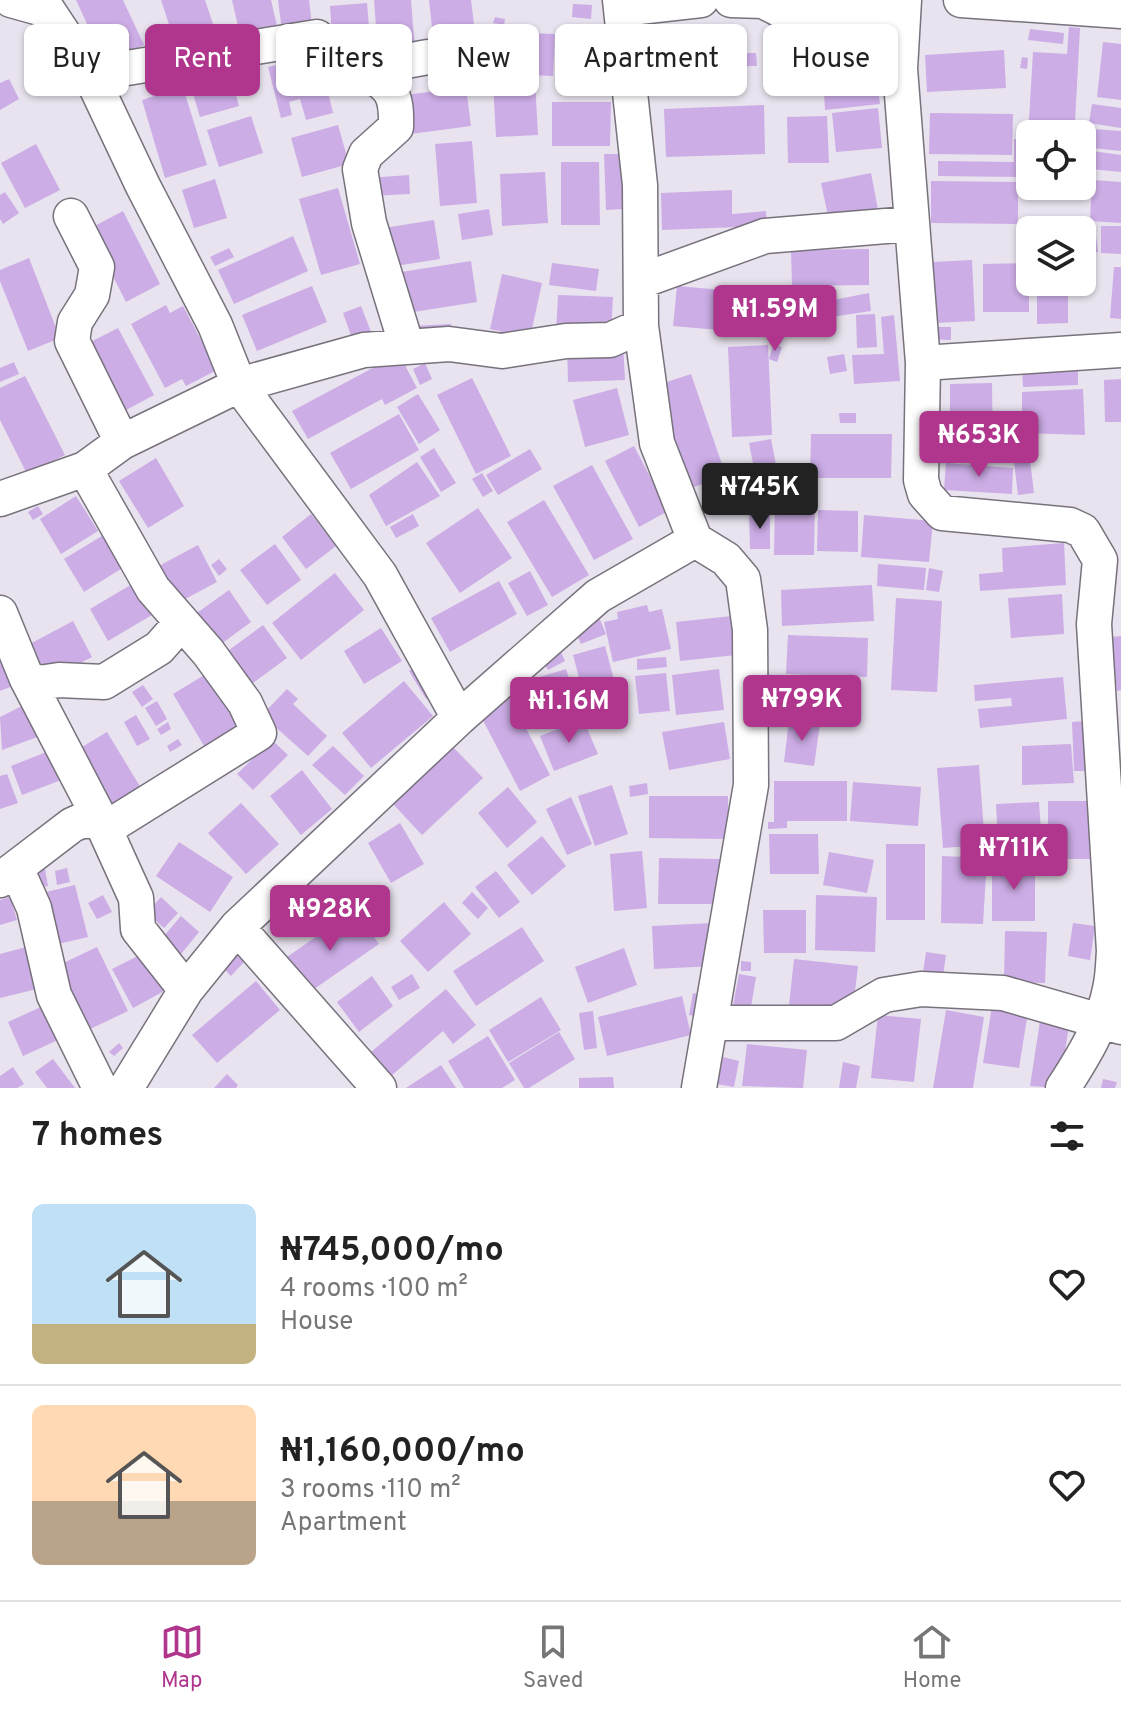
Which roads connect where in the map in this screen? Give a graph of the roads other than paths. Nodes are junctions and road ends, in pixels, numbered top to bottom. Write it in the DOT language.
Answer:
graph roads {
  1 [pos="11,0"];
  2 [pos="701,0"];
  3 [pos="731,0"];
  4 [pos="961,0"];
  5 [pos="44,5"];
  6 [pos="620,5"];
  7 [pos="903,8"];
  8 [pos="1121,11"];
  9 [pos="57,24"];
  10 [pos="276,44"];
  11 [pos="428,57"];
  12 [pos="412,60"];
  13 [pos="129,68"];
  14 [pos="100,96"];
  15 [pos="394,96"];
  16 [pos="71,216"];
  17 [pos="910,224"];
  18 [pos="641,281"];
  19 [pos="641,326"];
  20 [pos="407,347"];
  21 [pos="1121,350"];
  22 [pos="923,363"];
  23 [pos="239,385"];
  24 [pos="122,442"];
  25 [pos="85,469"];
  26 [pos="0,499"];
  27 [pos="695,540"];
  28 [pos="0,613"];
  29 [pos="182,622"];
  30 [pos="1108,622"];
  31 [pos="27,679"];
  32 [pos="459,718"];
  33 [pos="103,825"];
  34 [pos="8,874"];
  35 [pos="237,927"];
  36 [pos="186,990"];
  37 [pos="710,1023"];
  38 [pos="1110,1025"];
  39 [pos="100,1088"];
  40 [pos="126,1088"];
  41 [pos="379,1088"];
  42 [pos="699,1088"];
  43 [pos="1063,1088"];
  1 -- 5 [label="street"];
  2 -- 6 [label="street"];
  3 -- 7 [label="street"];
  4 -- 8 [label="street"];
  5 -- 9 [label="street"];
  6 -- 18 [label="street"];
  7 -- 17 [label="street"];
  10 -- 13 [label="street"];
  11 -- 12 [label="street"];
  14 -- 23 [label="street"];
  15 -- 20 [label="street"];
  16 -- 24 [label="street"];
  17 -- 18 [label="street"];
  17 -- 22 [label="street"];
  18 -- 19 [label="street"];
  19 -- 20 [label="street"];
  19 -- 27 [label="street"];
  20 -- 23 [label="street"];
  21 -- 22 [label="street"];
  22 -- 30 [label="street"];
  23 -- 24 [label="street"];
  23 -- 32 [label="street"];
  24 -- 25 [label="street"];
  25 -- 26 [label="street"];
  25 -- 29 [label="street"];
  27 -- 32 [label="street"];
  27 -- 37 [label="street"];
  28 -- 31 [label="street"];
  29 -- 31 [label="street"];
  29 -- 33 [label="street"];
  30 -- 38 [label="street"];
  31 -- 33 [label="street"];
  32 -- 35 [label="street"];
  33 -- 34 [label="street"];
  33 -- 36 [label="street"];
  34 -- 39 [label="street"];
  35 -- 36 [label="street"];
  35 -- 41 [label="street"];
  36 -- 40 [label="street"];
  37 -- 38 [label="street"];
  37 -- 42 [label="street"];
  38 -- 43 [label="street"];
}
